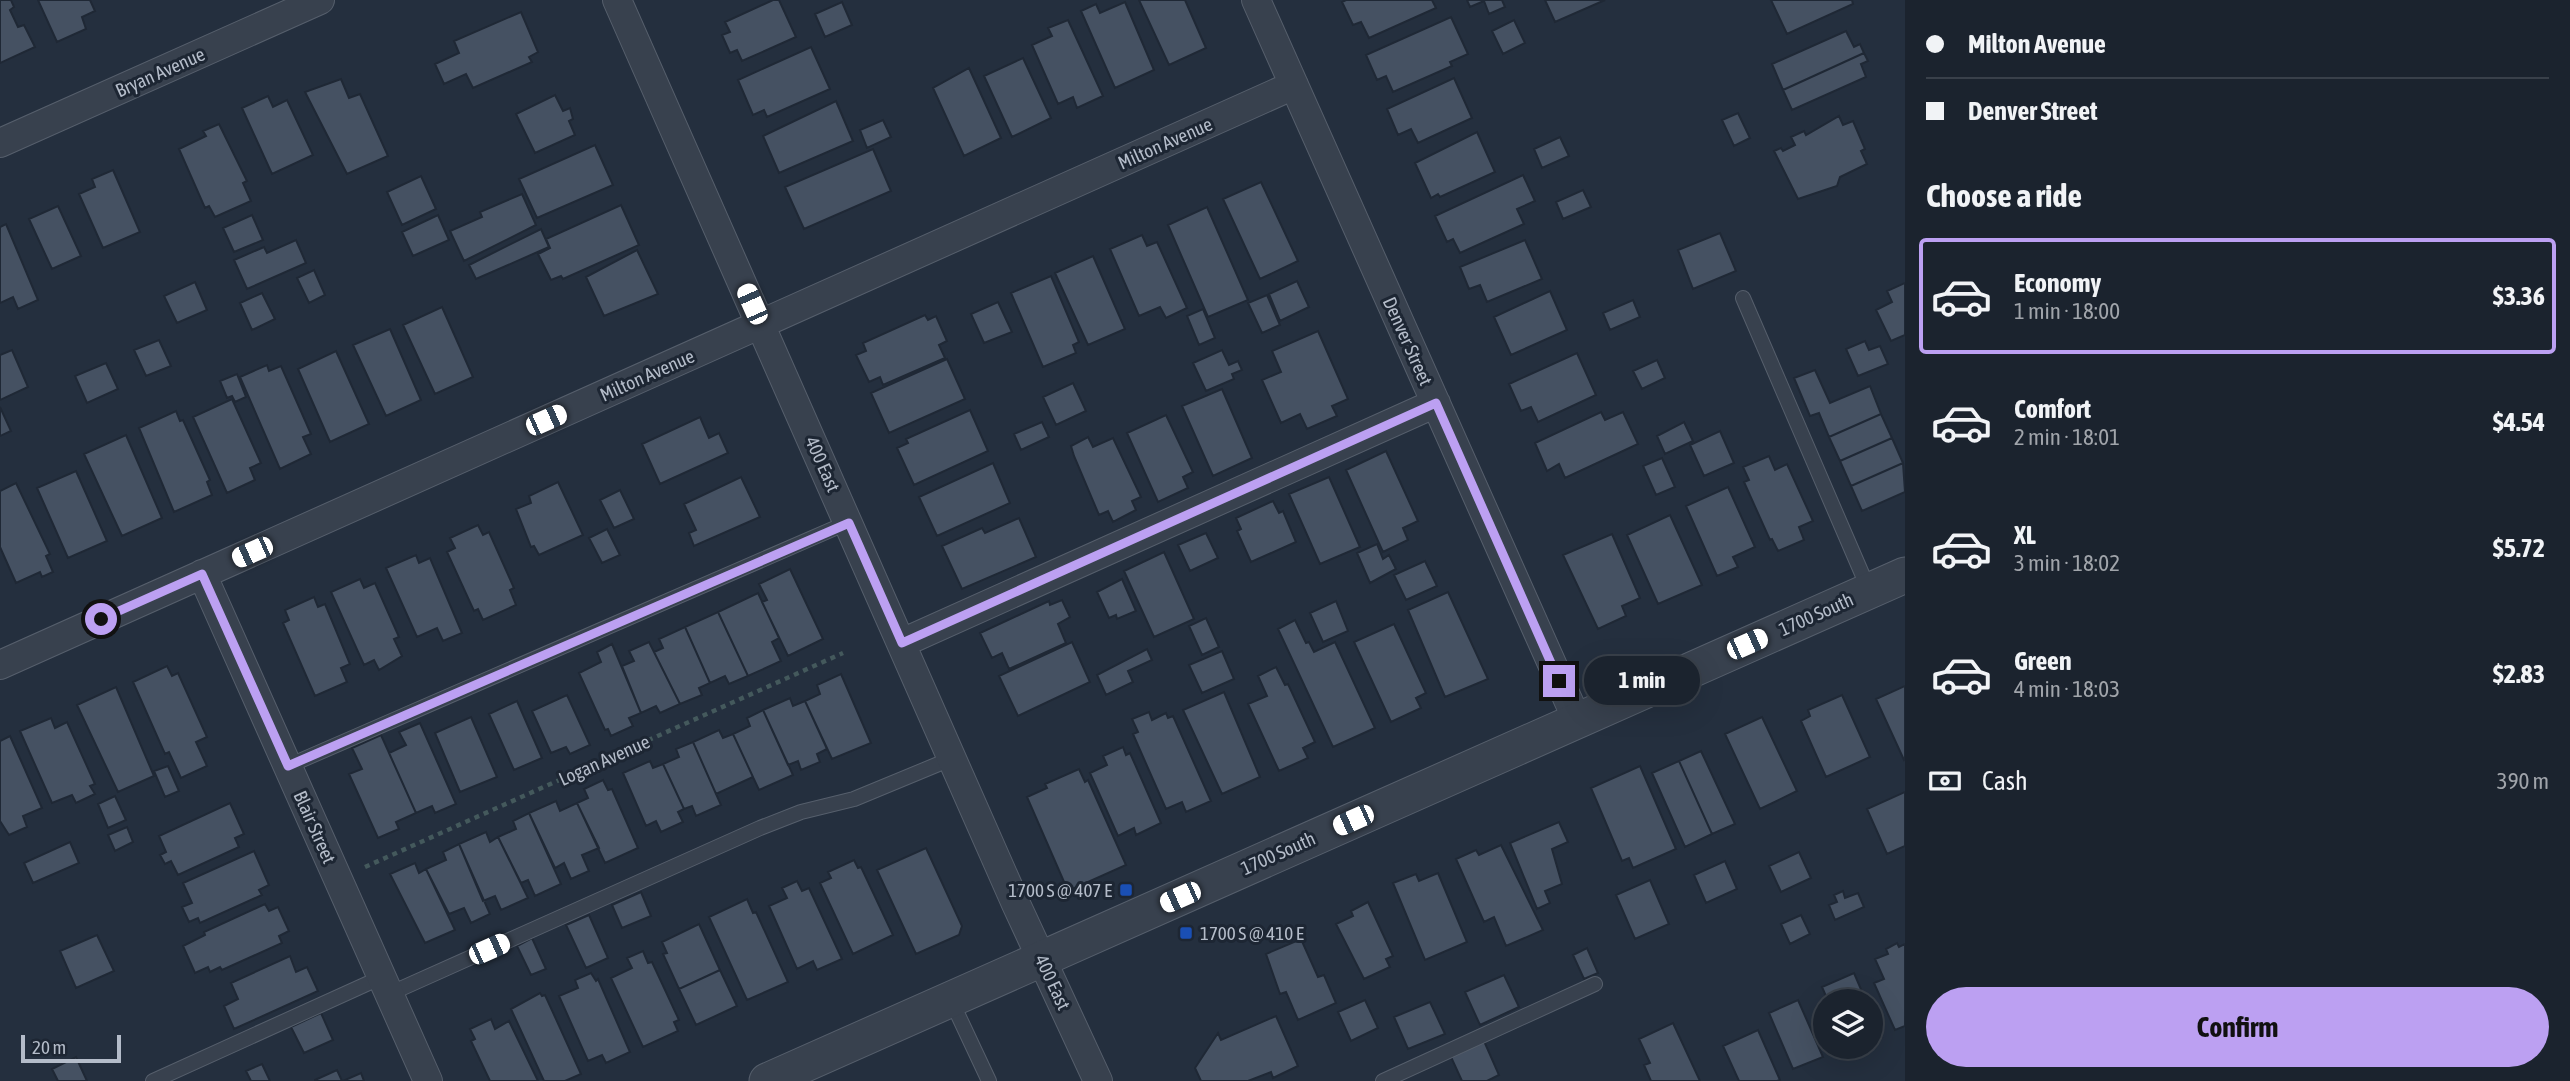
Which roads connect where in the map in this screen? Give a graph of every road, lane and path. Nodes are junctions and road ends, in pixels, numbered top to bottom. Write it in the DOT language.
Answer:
graph roads {
  1 [pos="320,0"];
  2 [pos="617,0"];
  3 [pos="1256,0"];
  4 [pos="1294,85"];
  5 [pos="0,143"];
  6 [pos="1743,298"];
  7 [pos="761,324"];
  8 [pos="1436,403"];
  9 [pos="849,523"];
  10 [pos="202,574"];
  11 [pos="1905,575"];
  12 [pos="1869,590"];
  13 [pos="902,643"];
  14 [pos="843,653"];
  15 [pos="0,664"];
  16 [pos="1577,720"];
  17 [pos="953,758"];
  18 [pos="288,766"];
  19 [pos="365,867"];
  20 [pos="1041,959"];
  21 [pos="1595,984"];
  22 [pos="386,986"];
  23 [pos="951,999"];
  24 [pos="153,1081"];
  25 [pos="428,1081"];
  26 [pos="767,1081"];
  27 [pos="989,1081"];
  28 [pos="1098,1081"];
  29 [pos="1383,1081"];
  1 -- 5 [label="street, Bryan Avenue"];
  2 -- 7 [label="street, 400 East"];
  3 -- 4 [label="street, Denver Street"];
  4 -- 7 [label="street, Milton Avenue"];
  4 -- 8 [label="street, Denver Street"];
  6 -- 12 [label="lane"];
  7 -- 9 [label="street, 400 East"];
  7 -- 10 [label="street, Milton Avenue"];
  8 -- 13 [label="street"];
  8 -- 16 [label="street, Denver Street"];
  9 -- 13 [label="street, 400 East"];
  9 -- 18 [label="lane"];
  10 -- 15 [label="street, Milton Avenue"];
  10 -- 18 [label="street, Blair Street"];
  11 -- 12 [label="street, 1700 South"];
  12 -- 16 [label="street, 1700 South"];
  13 -- 17 [label="street, 400 East"];
  14 -- 19 [label="path, Logan Avenue"];
  16 -- 20 [label="street, 1700 South"];
  17 -- 20 [label="street, 400 East"];
  17 -- 22 [label="lane"];
  18 -- 22 [label="street, Blair Street"];
  20 -- 23 [label="street, 1700 South"];
  20 -- 28 [label="street, 400 East"];
  21 -- 29 [label="lane"];
  22 -- 24 [label="lane"];
  22 -- 25 [label="street, Blair Street"];
  23 -- 26 [label="street, 1700 South"];
  23 -- 27 [label="lane"];
}
